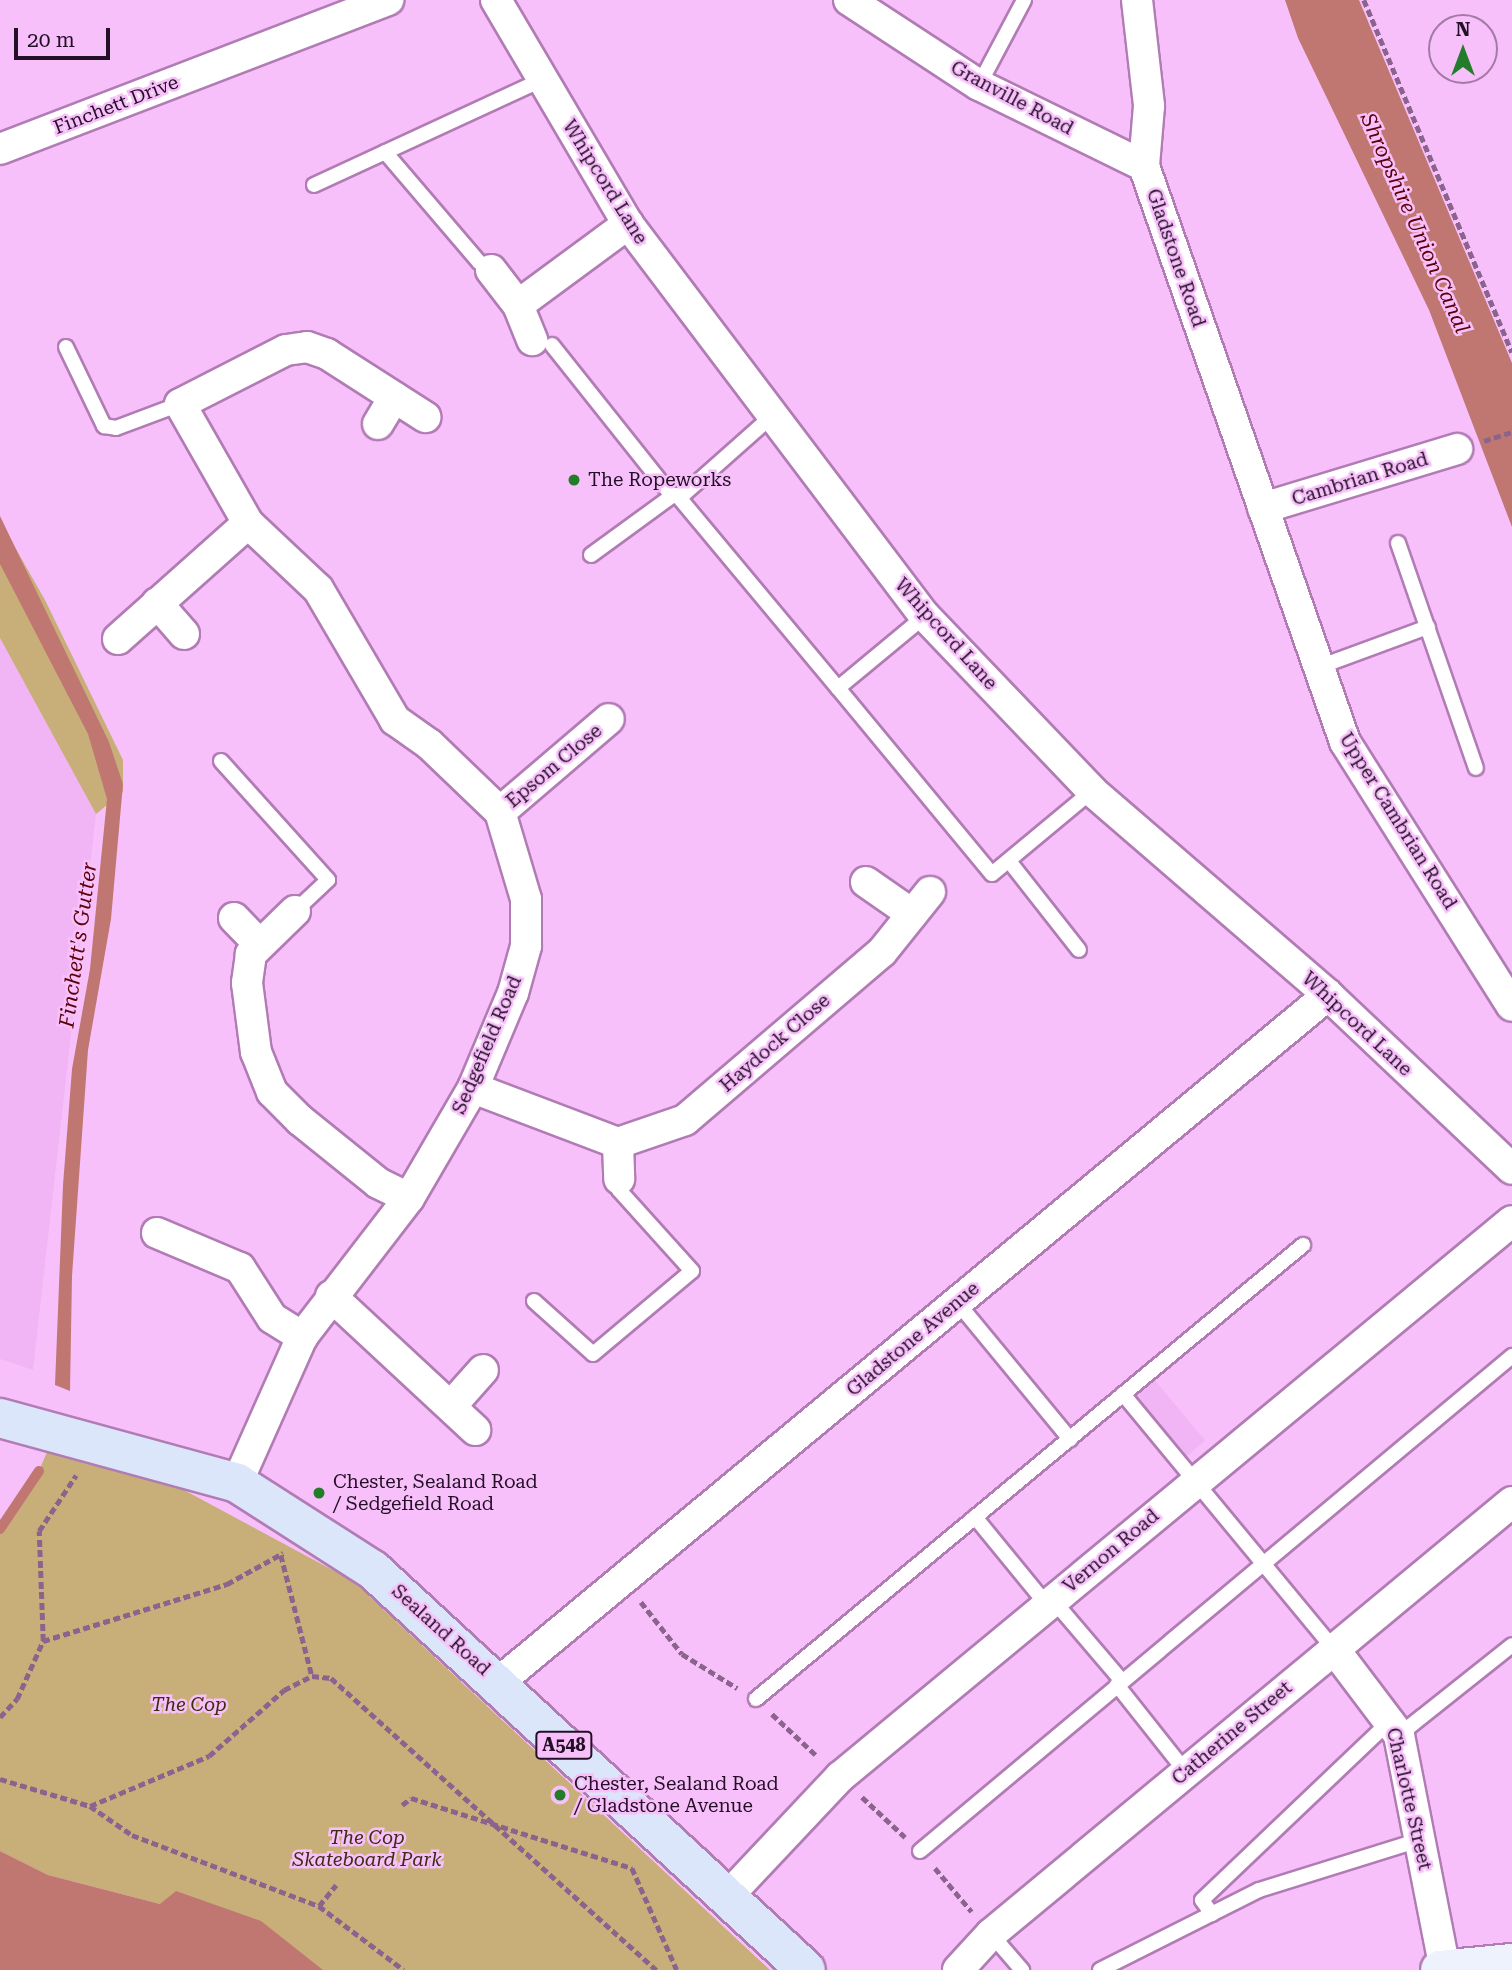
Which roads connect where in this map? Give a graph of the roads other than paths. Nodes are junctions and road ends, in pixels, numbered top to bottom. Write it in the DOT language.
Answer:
graph roads {
  1 [pos="388,0"];
  2 [pos="496,0"];
  3 [pos="849,0"];
  4 [pos="1024,0"];
  5 [pos="1137,0"];
  6 [pos="542,79"];
  7 [pos="979,85"];
  8 [pos="0,149"];
  9 [pos="385,152"];
  10 [pos="1144,166"];
  11 [pos="314,185"];
  12 [pos="628,224"];
  13 [pos="491,270"];
  14 [pos="518,304"];
  15 [pos="542,342"];
  16 [pos="66,347"];
  17 [pos="394,397"];
  18 [pos="180,404"];
  19 [pos="772,416"];
  20 [pos="425,417"];
  21 [pos="378,424"];
  22 [pos="1457,449"];
  23 [pos="675,495"];
  24 [pos="1263,508"];
  25 [pos="248,523"];
  26 [pos="1398,543"];
  27 [pos="591,555"];
  28 [pos="158,603"];
  29 [pos="925,616"];
  30 [pos="1428,627"];
  31 [pos="184,634"];
  32 [pos="118,639"];
  33 [pos="1319,667"];
  34 [pos="838,688"];
  35 [pos="609,719"];
  36 [pos="221,761"];
  37 [pos="1476,768"];
  38 [pos="1092,791"];
  39 [pos="500,812"];
  40 [pos="1009,861"];
  41 [pos="866,882"];
  42 [pos="295,911"];
  43 [pos="234,918"];
  44 [pos="258,944"];
  45 [pos="1079,950"];
  46 [pos="1328,995"];
  47 [pos="1512,1006"];
  48 [pos="473,1087"];
  49 [pos="618,1143"];
  50 [pos="1512,1169"];
  51 [pos="619,1179"];
  52 [pos="409,1198"];
  53 [pos="1512,1221"];
  54 [pos="158,1233"];
  55 [pos="1303,1245"];
  56 [pos="331,1296"];
  57 [pos="534,1301"];
  58 [pos="957,1302"];
  59 [pos="302,1337"];
  60 [pos="1512,1356"];
  61 [pos="483,1370"];
  62 [pos="1123,1394"];
  63 [pos="451,1406"];
  64 [pos="6,1420"];
  65 [pos="475,1430"];
  66 [pos="1070,1439"];
  67 [pos="1195,1479"];
  68 [pos="237,1483"];
  69 [pos="1512,1502"];
  70 [pos="975,1517"];
  71 [pos="1262,1563"];
  72 [pos="1050,1603"];
  73 [pos="1512,1645"];
  74 [pos="1334,1649"];
  75 [pos="499,1682"];
  76 [pos="1120,1683"];
  77 [pos="756,1699"];
  78 [pos="1395,1728"];
  79 [pos="1186,1772"];
  80 [pos="1420,1840"];
  81 [pos="920,1851"];
  82 [pos="725,1899"];
  83 [pos="1212,1914"];
  84 [pos="991,1934"];
  85 [pos="1512,1963"];
  86 [pos="1447,1969"];
  87 [pos="806,1970"];
  88 [pos="958,1970"];
  89 [pos="1022,1970"];
  90 [pos="1100,1970"];
  1 -- 8 [label="street, Finchett Drive"];
  2 -- 6 [label="street, Whipcord Lane"];
  3 -- 7 [label="street, Granville Road"];
  4 -- 7 [label="lane"];
  5 -- 10 [label="street, Gladstone Road"];
  6 -- 9 [label="lane"];
  6 -- 12 [label="street, Whipcord Lane"];
  7 -- 10 [label="street, Granville Road"];
  9 -- 11 [label="lane"];
  9 -- 13 [label="lane"];
  10 -- 24 [label="street, Gladstone Road"];
  12 -- 14 [label="street"];
  12 -- 19 [label="street, Whipcord Lane"];
  13 -- 14 [label="street"];
  14 -- 15 [label="street"];
  15 -- 23 [label="lane"];
  16 -- 18 [label="lane"];
  17 -- 18 [label="street"];
  17 -- 20 [label="street"];
  17 -- 21 [label="street"];
  18 -- 25 [label="street, Sedgefield Road"];
  19 -- 23 [label="lane"];
  19 -- 29 [label="street, Whipcord Lane"];
  22 -- 24 [label="street, Cambrian Road"];
  23 -- 27 [label="lane"];
  23 -- 34 [label="lane"];
  24 -- 33 [label="street, Upper Cambrian Road"];
  25 -- 28 [label="street"];
  25 -- 39 [label="street, Sedgefield Road"];
  26 -- 30 [label="lane"];
  28 -- 31 [label="street"];
  28 -- 32 [label="street"];
  29 -- 34 [label="lane"];
  29 -- 38 [label="street, Whipcord Lane"];
  30 -- 33 [label="lane"];
  30 -- 37 [label="lane"];
  33 -- 47 [label="street, Upper Cambrian Road"];
  34 -- 40 [label="lane"];
  35 -- 39 [label="street, Epsom Close"];
  36 -- 42 [label="lane"];
  38 -- 40 [label="lane"];
  38 -- 46 [label="street, Whipcord Lane"];
  39 -- 48 [label="street, Sedgefield Road"];
  40 -- 45 [label="lane"];
  41 -- 49 [label="street, Haydock Close"];
  42 -- 44 [label="street"];
  43 -- 44 [label="street"];
  44 -- 52 [label="street"];
  46 -- 50 [label="street, Whipcord Lane"];
  46 -- 58 [label="street, Gladstone Avenue"];
  48 -- 49 [label="street"];
  48 -- 52 [label="street, Sedgefield Road"];
  49 -- 51 [label="street"];
  51 -- 57 [label="lane"];
  52 -- 56 [label="street, Sedgefield Road"];
  53 -- 67 [label="street, Vernon Road"];
  54 -- 59 [label="street"];
  55 -- 62 [label="lane"];
  56 -- 59 [label="street, Sedgefield Road"];
  56 -- 63 [label="street"];
  58 -- 66 [label="lane"];
  58 -- 75 [label="street, Gladstone Avenue"];
  59 -- 68 [label="street, Sedgefield Road"];
  60 -- 71 [label="lane"];
  61 -- 63 [label="street"];
  62 -- 66 [label="lane"];
  62 -- 67 [label="lane"];
  63 -- 65 [label="street"];
  64 -- 68 [label="main road, Sealand Road / A548"];
  66 -- 70 [label="lane"];
  67 -- 71 [label="lane"];
  67 -- 72 [label="street, Vernon Road"];
  68 -- 75 [label="main road, Sealand Road / A548"];
  69 -- 74 [label="street, Catherine Street"];
  70 -- 72 [label="lane"];
  70 -- 77 [label="lane"];
  71 -- 74 [label="lane"];
  71 -- 76 [label="lane"];
  72 -- 76 [label="lane"];
  72 -- 82 [label="street, Vernon Road"];
  73 -- 78 [label="lane"];
  74 -- 78 [label="street, Charlotte Street"];
  74 -- 79 [label="street, Catherine Street"];
  75 -- 82 [label="main road, Sealand Road / A548"];
  76 -- 79 [label="lane"];
  76 -- 81 [label="lane"];
  78 -- 80 [label="street, Charlotte Street"];
  78 -- 83 [label="lane"];
  79 -- 84 [label="street, Catherine Street"];
  80 -- 83 [label="lane"];
  80 -- 86 [label="street, Charlotte Street"];
  82 -- 87 [label="main road, Sealand Road / A548"];
  83 -- 90 [label="lane"];
  84 -- 88 [label="street, Catherine Street"];
  84 -- 89 [label="lane"];
  85 -- 86 [label="street"];
}
